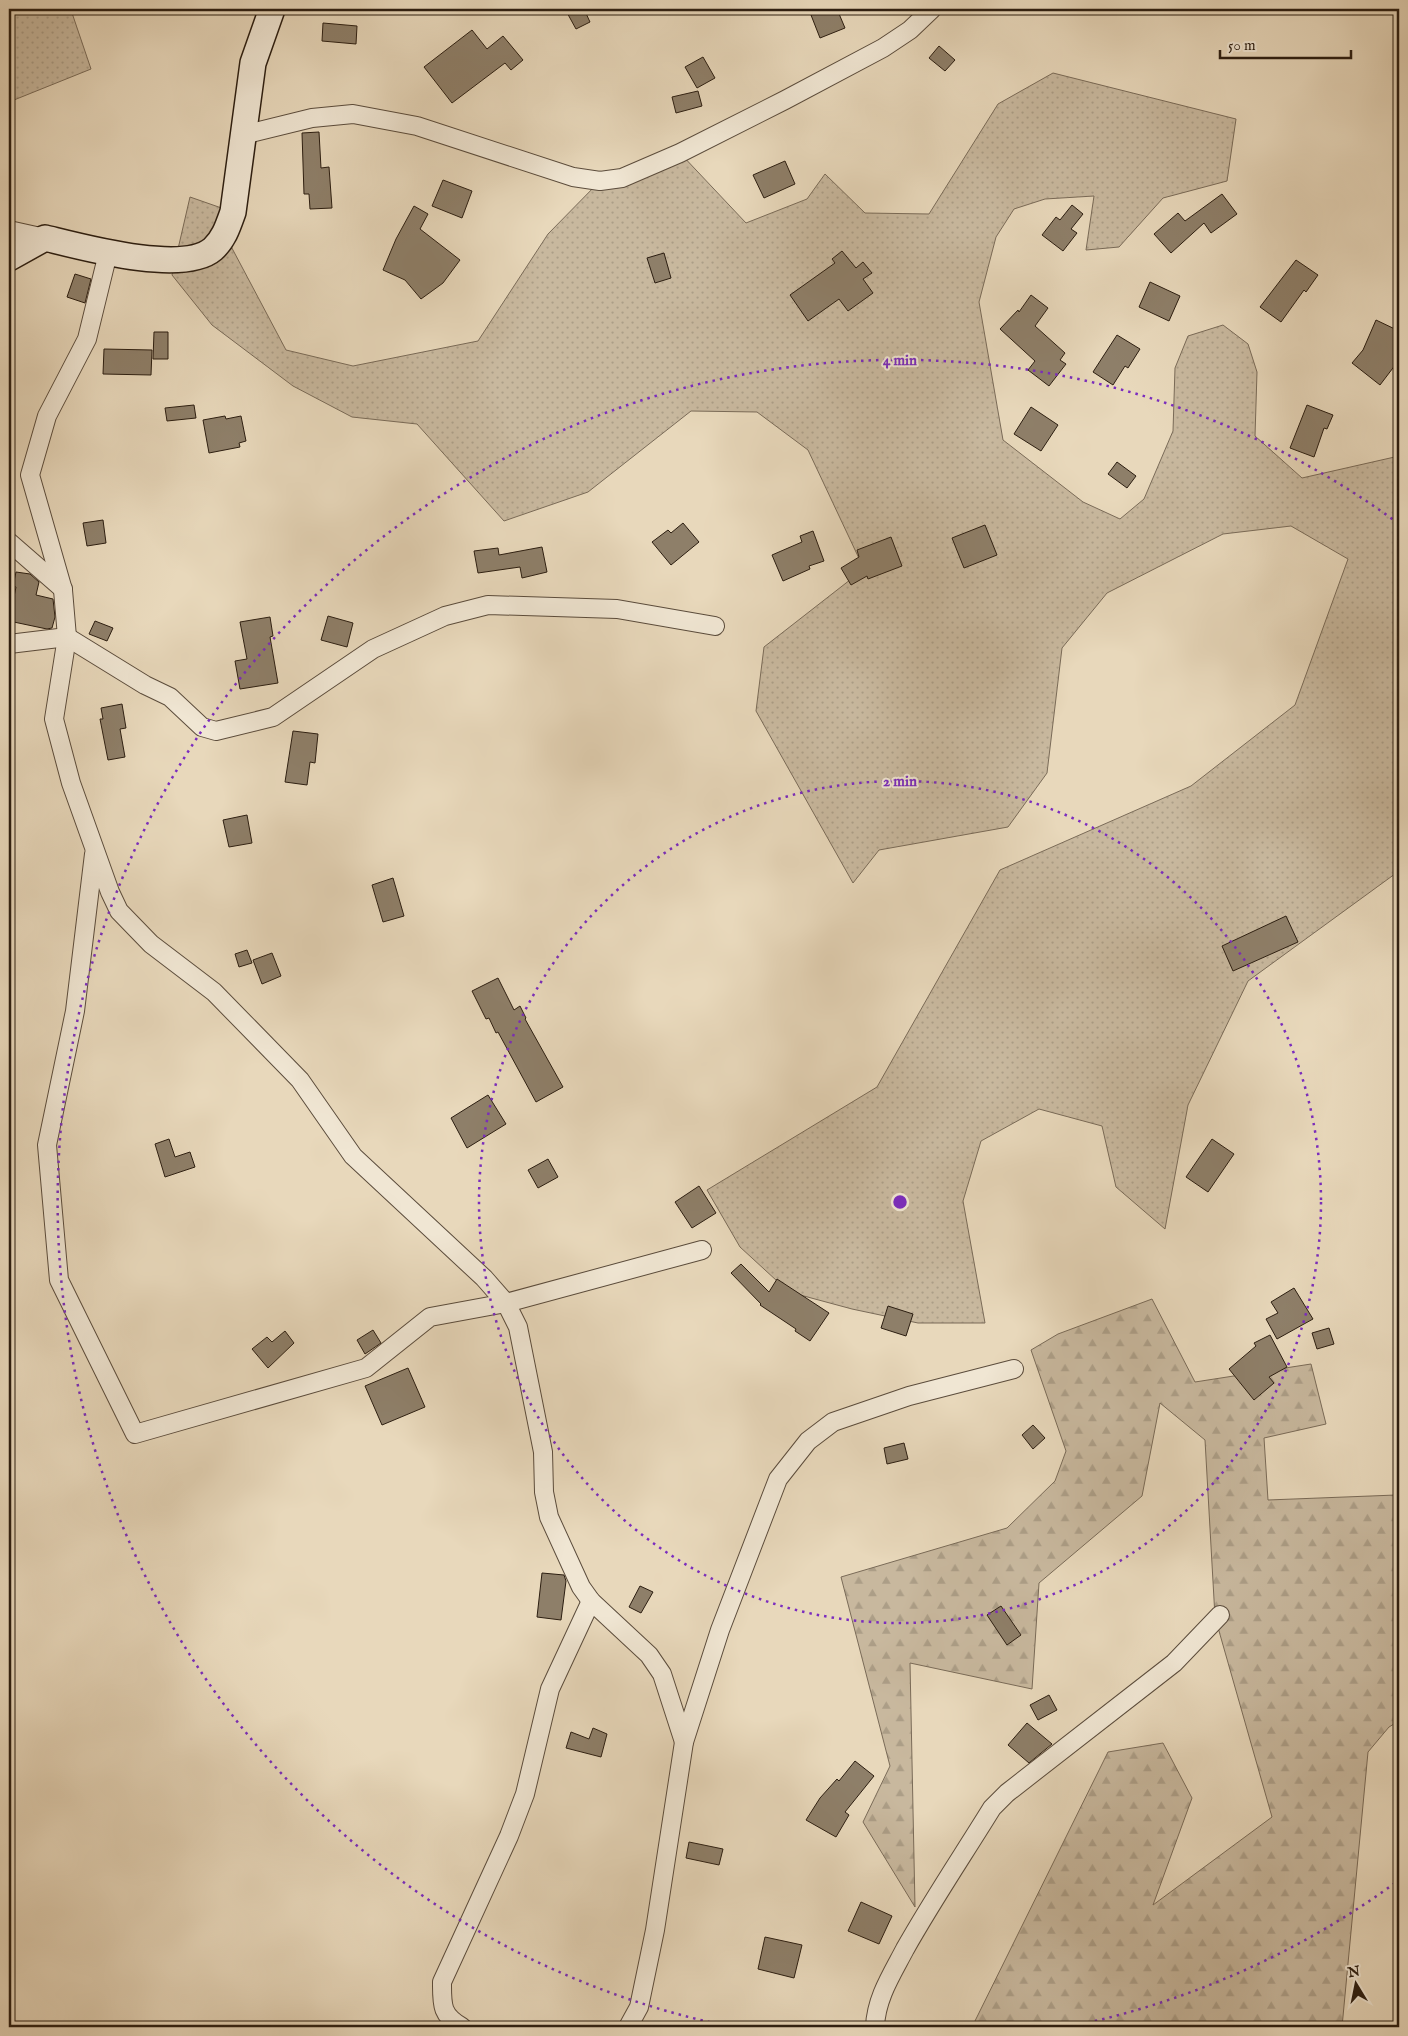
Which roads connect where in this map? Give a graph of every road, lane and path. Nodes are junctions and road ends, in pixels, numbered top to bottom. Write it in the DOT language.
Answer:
graph roads {
  1 [pos="272,9"];
  2 [pos="932,9"];
  3 [pos="243,135"];
  4 [pos="9,230"];
  5 [pos="45,238"];
  6 [pos="108,253"];
  7 [pos="9,258"];
  8 [pos="9,542"];
  9 [pos="63,590"];
  10 [pos="715,626"];
  11 [pos="67,637"];
  12 [pos="9,644"];
  13 [pos="95,848"];
  14 [pos="702,1250"];
  15 [pos="506,1303"];
  16 [pos="1014,1369"];
  17 [pos="591,1601"];
  18 [pos="1220,1615"];
  19 [pos="684,1742"];
  20 [pos="462,2027"];
  21 [pos="628,2027"];
  22 [pos="875,2027"];
  1 -- 3 [label="street"];
  2 -- 3 [label="street"];
  3 -- 6 [label="street"];
  4 -- 5 [label="street"];
  5 -- 6 [label="street"];
  5 -- 7 [label="street"];
  6 -- 9 [label="street"];
  8 -- 9 [label="street"];
  9 -- 11 [label="street"];
  10 -- 11 [label="street"];
  11 -- 12 [label="street"];
  11 -- 13 [label="street"];
  13 -- 15 [label="street"];
  13 -- 15 [label="street"];
  14 -- 15 [label="street"];
  15 -- 17 [label="street"];
  16 -- 19 [label="street"];
  17 -- 19 [label="street"];
  17 -- 20 [label="street"];
  18 -- 22 [label="street"];
  19 -- 21 [label="street"];
}
